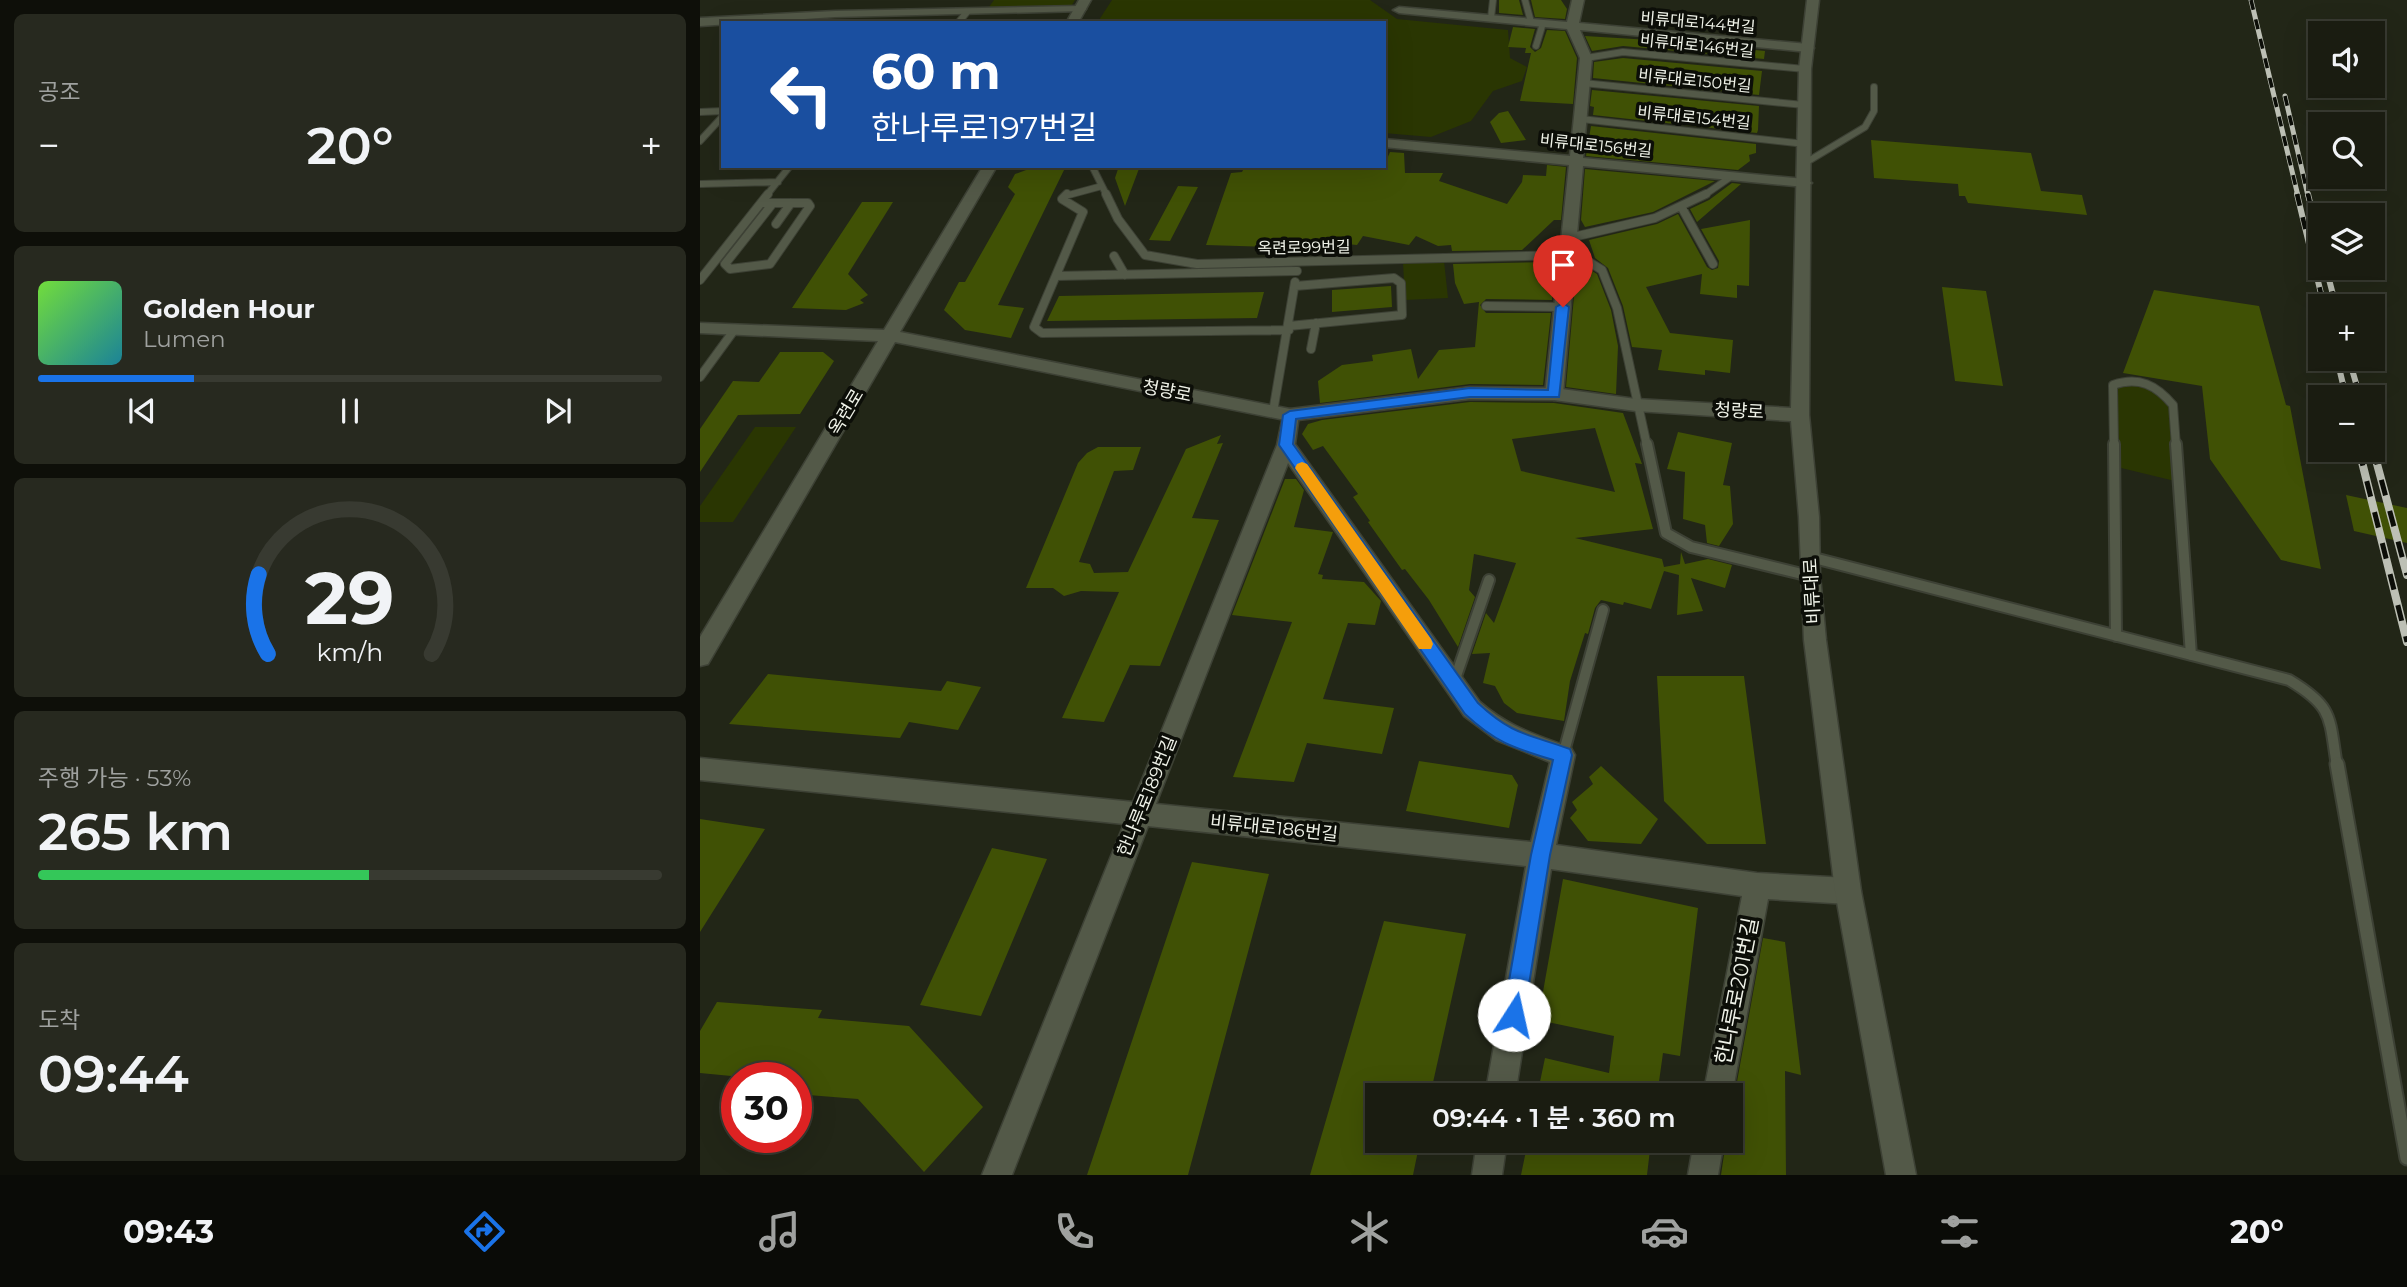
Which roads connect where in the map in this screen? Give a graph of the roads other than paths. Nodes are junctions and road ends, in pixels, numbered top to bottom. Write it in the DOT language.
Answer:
graph roads {
  1 [pos="975,0"];
  2 [pos="1493,0"];
  3 [pos="1525,0"];
  4 [pos="1578,0"];
  5 [pos="1813,0"];
  6 [pos="1083,5"];
  7 [pos="1402,5"];
  8 [pos="967,12"];
  9 [pos="1491,18"];
  10 [pos="960,21"];
  11 [pos="1073,21"];
  12 [pos="700,22"];
  13 [pos="1537,22"];
  14 [pos="1572,26"];
  15 [pos="1536,46"];
  16 [pos="1586,58"];
  17 [pos="1807,59"];
  18 [pos="1583,83"];
  19 [pos="1874,87"];
  20 [pos="1804,105"];
  21 [pos="700,111"];
  22 [pos="721,111"];
  23 [pos="721,119"];
  24 [pos="1581,119"];
  25 [pos="700,141"];
  26 [pos="1386,143"];
  27 [pos="1576,160"];
  28 [pos="1805,163"];
  29 [pos="788,168"];
  30 [pos="988,168"];
  31 [pos="1093,168"];
  32 [pos="1732,176"];
  33 [pos="778,182"];
  34 [pos="700,184"];
  35 [pos="1102,186"];
  36 [pos="761,203"];
  37 [pos="773,203"];
  38 [pos="791,203"];
  39 [pos="1682,208"];
  40 [pos="776,223"];
  41 [pos="1570,245"];
  42 [pos="1114,256"];
  43 [pos="1713,264"];
  44 [pos="1298,266"];
  45 [pos="1125,275"];
  46 [pos="1056,276"];
  47 [pos="700,280"];
  48 [pos="1295,286"];
  49 [pos="1486,306"];
  50 [pos="1563,307"];
  51 [pos="1316,323"];
  52 [pos="700,328"];
  53 [pos="1289,328"];
  54 [pos="735,329"];
  55 [pos="891,336"];
  56 [pos="1311,349"];
  57 [pos="700,377"];
  58 [pos="1554,394"];
  59 [pos="1636,405"];
  60 [pos="1282,414"];
  61 [pos="1800,415"];
  62 [pos="1286,445"];
  63 [pos="1810,567"];
  64 [pos="1489,580"];
  65 [pos="1603,610"];
  66 [pos="2116,636"];
  67 [pos="2191,655"];
  68 [pos="700,657"];
  69 [pos="1453,684"];
  70 [pos="1563,755"];
  71 [pos="700,769"];
  72 [pos="1141,814"];
  73 [pos="1541,855"];
  74 [pos="1757,886"];
  75 [pos="1848,891"];
  76 [pos="1502,1083"];
  77 [pos="1720,1083"];
  78 [pos="1490,1153"];
  79 [pos="1707,1153"];
  80 [pos="2407,1158"];
  81 [pos="997,1175"];
  82 [pos="1487,1175"];
  83 [pos="1703,1175"];
  84 [pos="1901,1175"];
  1 -- 8 [label="street"];
  2 -- 9 [label="lane"];
  3 -- 13 [label="lane"];
  4 -- 14 [label="street"];
  5 -- 17 [label="street, 비류대로"];
  6 -- 8 [label="street"];
  6 -- 11 [label="street"];
  7 -- 9 [label="street, 비류대로144번길"];
  8 -- 10 [label="lane"];
  8 -- 12 [label="street"];
  9 -- 13 [label="street, 비류대로144번길"];
  13 -- 14 [label="street, 비류대로144번길"];
  13 -- 15 [label="lane"];
  14 -- 16 [label="street"];
  14 -- 17 [label="street, 비류대로144번길"];
  16 -- 17 [label="lane, 비류대로146번길"];
  16 -- 18 [label="street"];
  17 -- 20 [label="street, 비류대로"];
  18 -- 20 [label="lane, 비류대로150번길"];
  18 -- 24 [label="street"];
  19 -- 28 [label="lane"];
  20 -- 28 [label="street, 비류대로"];
  21 -- 22 [label="lane"];
  23 -- 25 [label="lane"];
  24 -- 27 [label="street"];
  24 -- 28 [label="lane, 비류대로154번길"];
  26 -- 27 [label="street, 비류대로156번길"];
  27 -- 32 [label="street, 비류대로156번길"];
  27 -- 41 [label="street"];
  28 -- 32 [label="street, 비류대로156번길"];
  28 -- 61 [label="street, 비류대로"];
  29 -- 33 [label="lane"];
  30 -- 55 [label="street, 옥련로"];
  31 -- 35 [label="lane, 옥련로99번길"];
  32 -- 39 [label="lane, 옥련로99번길"];
  33 -- 34 [label="lane"];
  33 -- 36 [label="lane"];
  35 -- 44 [label="lane, 옥련로99번길"];
  35 -- 46 [label="lane"];
  36 -- 37 [label="lane"];
  36 -- 47 [label="lane"];
  37 -- 38 [label="lane"];
  37 -- 38 [label="lane"];
  38 -- 40 [label="lane"];
  39 -- 41 [label="lane, 옥련로99번길"];
  39 -- 43 [label="lane"];
  41 -- 44 [label="lane, 옥련로99번길"];
  41 -- 50 [label="street"];
  41 -- 59 [label="lane"];
  42 -- 45 [label="lane"];
  44 -- 45 [label="lane"];
  44 -- 48 [label="lane"];
  45 -- 46 [label="lane"];
  46 -- 53 [label="lane"];
  48 -- 51 [label="lane"];
  48 -- 53 [label="lane"];
  49 -- 50 [label="lane"];
  50 -- 58 [label="street"];
  51 -- 53 [label="lane"];
  51 -- 56 [label="lane"];
  52 -- 54 [label="street, 청량로"];
  53 -- 60 [label="lane"];
  54 -- 55 [label="street, 청량로"];
  54 -- 57 [label="lane"];
  55 -- 60 [label="street, 청량로"];
  55 -- 68 [label="street, 옥련로"];
  58 -- 59 [label="street, 청량로"];
  58 -- 60 [label="street, 청량로"];
  59 -- 61 [label="street, 청량로"];
  59 -- 63 [label="lane"];
  60 -- 62 [label="street, 한나루로189번길"];
  61 -- 63 [label="street, 비류대로"];
  62 -- 69 [label="street"];
  62 -- 72 [label="street, 한나루로189번길"];
  63 -- 66 [label="lane"];
  63 -- 75 [label="street, 비류대로"];
  64 -- 69 [label="lane"];
  65 -- 70 [label="lane"];
  66 -- 67 [label="lane"];
  66 -- 67 [label="lane"];
  67 -- 80 [label="lane"];
  69 -- 70 [label="street"];
  70 -- 73 [label="street"];
  71 -- 72 [label="street, 비류대로186번길"];
  72 -- 73 [label="street, 비류대로186번길"];
  72 -- 81 [label="street, 한나루로189번길"];
  73 -- 74 [label="street, 비류대로186번길"];
  73 -- 76 [label="street"];
  74 -- 75 [label="street, 비류대로186번길"];
  74 -- 77 [label="street, 한나루로201번길"];
  75 -- 84 [label="street, 비류대로"];
  78 -- 82 [label="street"];
  79 -- 83 [label="street"];
}
